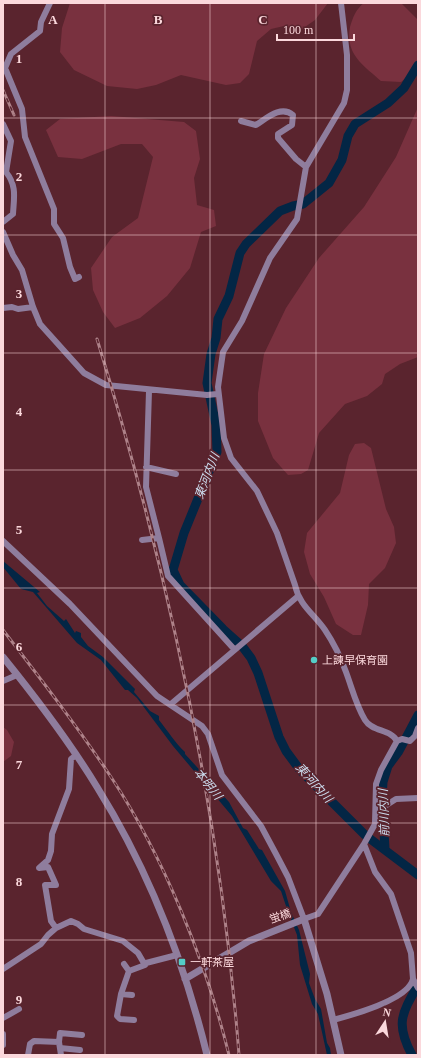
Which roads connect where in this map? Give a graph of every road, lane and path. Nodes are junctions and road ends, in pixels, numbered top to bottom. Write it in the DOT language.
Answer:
graph roads {
  1 [pos="50,3"];
  2 [pos="341,3"];
  3 [pos="4,67"];
  4 [pos="241,121"];
  5 [pos="3,124"];
  6 [pos="306,167"];
  7 [pos="3,222"];
  8 [pos="3,232"];
  9 [pos="79,278"];
  10 [pos="33,307"];
  11 [pos="3,308"];
  12 [pos="149,390"];
  13 [pos="217,394"];
  14 [pos="146,467"];
  15 [pos="176,474"];
  16 [pos="159,538"];
  17 [pos="142,540"];
  18 [pos="3,541"];
  19 [pos="297,596"];
  20 [pos="236,647"];
  21 [pos="3,657"];
  22 [pos="17,675"];
  23 [pos="3,681"];
  24 [pos="171,704"];
  25 [pos="418,728"];
  26 [pos="414,739"];
  27 [pos="400,740"];
  28 [pos="76,754"];
  29 [pos="418,798"];
  30 [pos="375,822"];
  31 [pos="365,842"];
  32 [pos="302,920"];
  33 [pos="56,928"];
  34 [pos="110,940"];
  35 [pos="123,941"];
  36 [pos="177,956"];
  37 [pos="124,964"];
  38 [pos="145,965"];
  39 [pos="3,969"];
  40 [pos="129,971"];
  41 [pos="186,979"];
  42 [pos="415,984"];
  43 [pos="122,994"];
  44 [pos="132,995"];
  45 [pos="19,1009"];
  46 [pos="3,1018"];
  47 [pos="134,1020"];
  48 [pos="333,1020"];
  49 [pos="3,1034"];
  50 [pos="82,1035"];
  51 [pos="3,1045"];
  52 [pos="60,1049"];
  53 [pos="77,1052"];
  54 [pos="28,1055"];
  55 [pos="207,1055"];
  56 [pos="340,1055"];
  1 -- 3 [label="street"];
  2 -- 6 [label="street"];
  3 -- 9 [label="street"];
  4 -- 6 [label="street"];
  5 -- 7 [label="street"];
  6 -- 13 [label="street"];
  8 -- 10 [label="street"];
  10 -- 11 [label="street"];
  10 -- 12 [label="street"];
  12 -- 13 [label="street"];
  12 -- 14 [label="street"];
  13 -- 19 [label="street"];
  14 -- 15 [label="street"];
  14 -- 16 [label="street"];
  16 -- 17 [label="street"];
  16 -- 20 [label="street"];
  18 -- 24 [label="street"];
  19 -- 20 [label="street"];
  19 -- 27 [label="street"];
  20 -- 24 [label="street"];
  21 -- 22 [label="street"];
  22 -- 23 [label="street"];
  22 -- 28 [label="street"];
  24 -- 32 [label="street"];
  25 -- 26 [label="street"];
  26 -- 27 [label="street"];
  27 -- 30 [label="street"];
  28 -- 33 [label="street"];
  28 -- 36 [label="street"];
  29 -- 30 [label="street"];
  30 -- 31 [label="street"];
  31 -- 32 [label="street"];
  31 -- 42 [label="street"];
  32 -- 41 [label="street, 蛍橋"];
  32 -- 48 [label="street"];
  33 -- 35 [label="street"];
  33 -- 39 [label="street"];
  34 -- 35 [label="street"];
  35 -- 38 [label="street"];
  36 -- 38 [label="street"];
  36 -- 41 [label="street"];
  37 -- 40 [label="street"];
  38 -- 40 [label="street"];
  40 -- 43 [label="street"];
  41 -- 55 [label="street"];
  42 -- 48 [label="street"];
  43 -- 44 [label="street"];
  43 -- 47 [label="street"];
  45 -- 46 [label="street"];
  48 -- 56 [label="street"];
  49 -- 51 [label="street"];
  50 -- 52 [label="street"];
  52 -- 53 [label="street"];
  52 -- 54 [label="street"];
}
